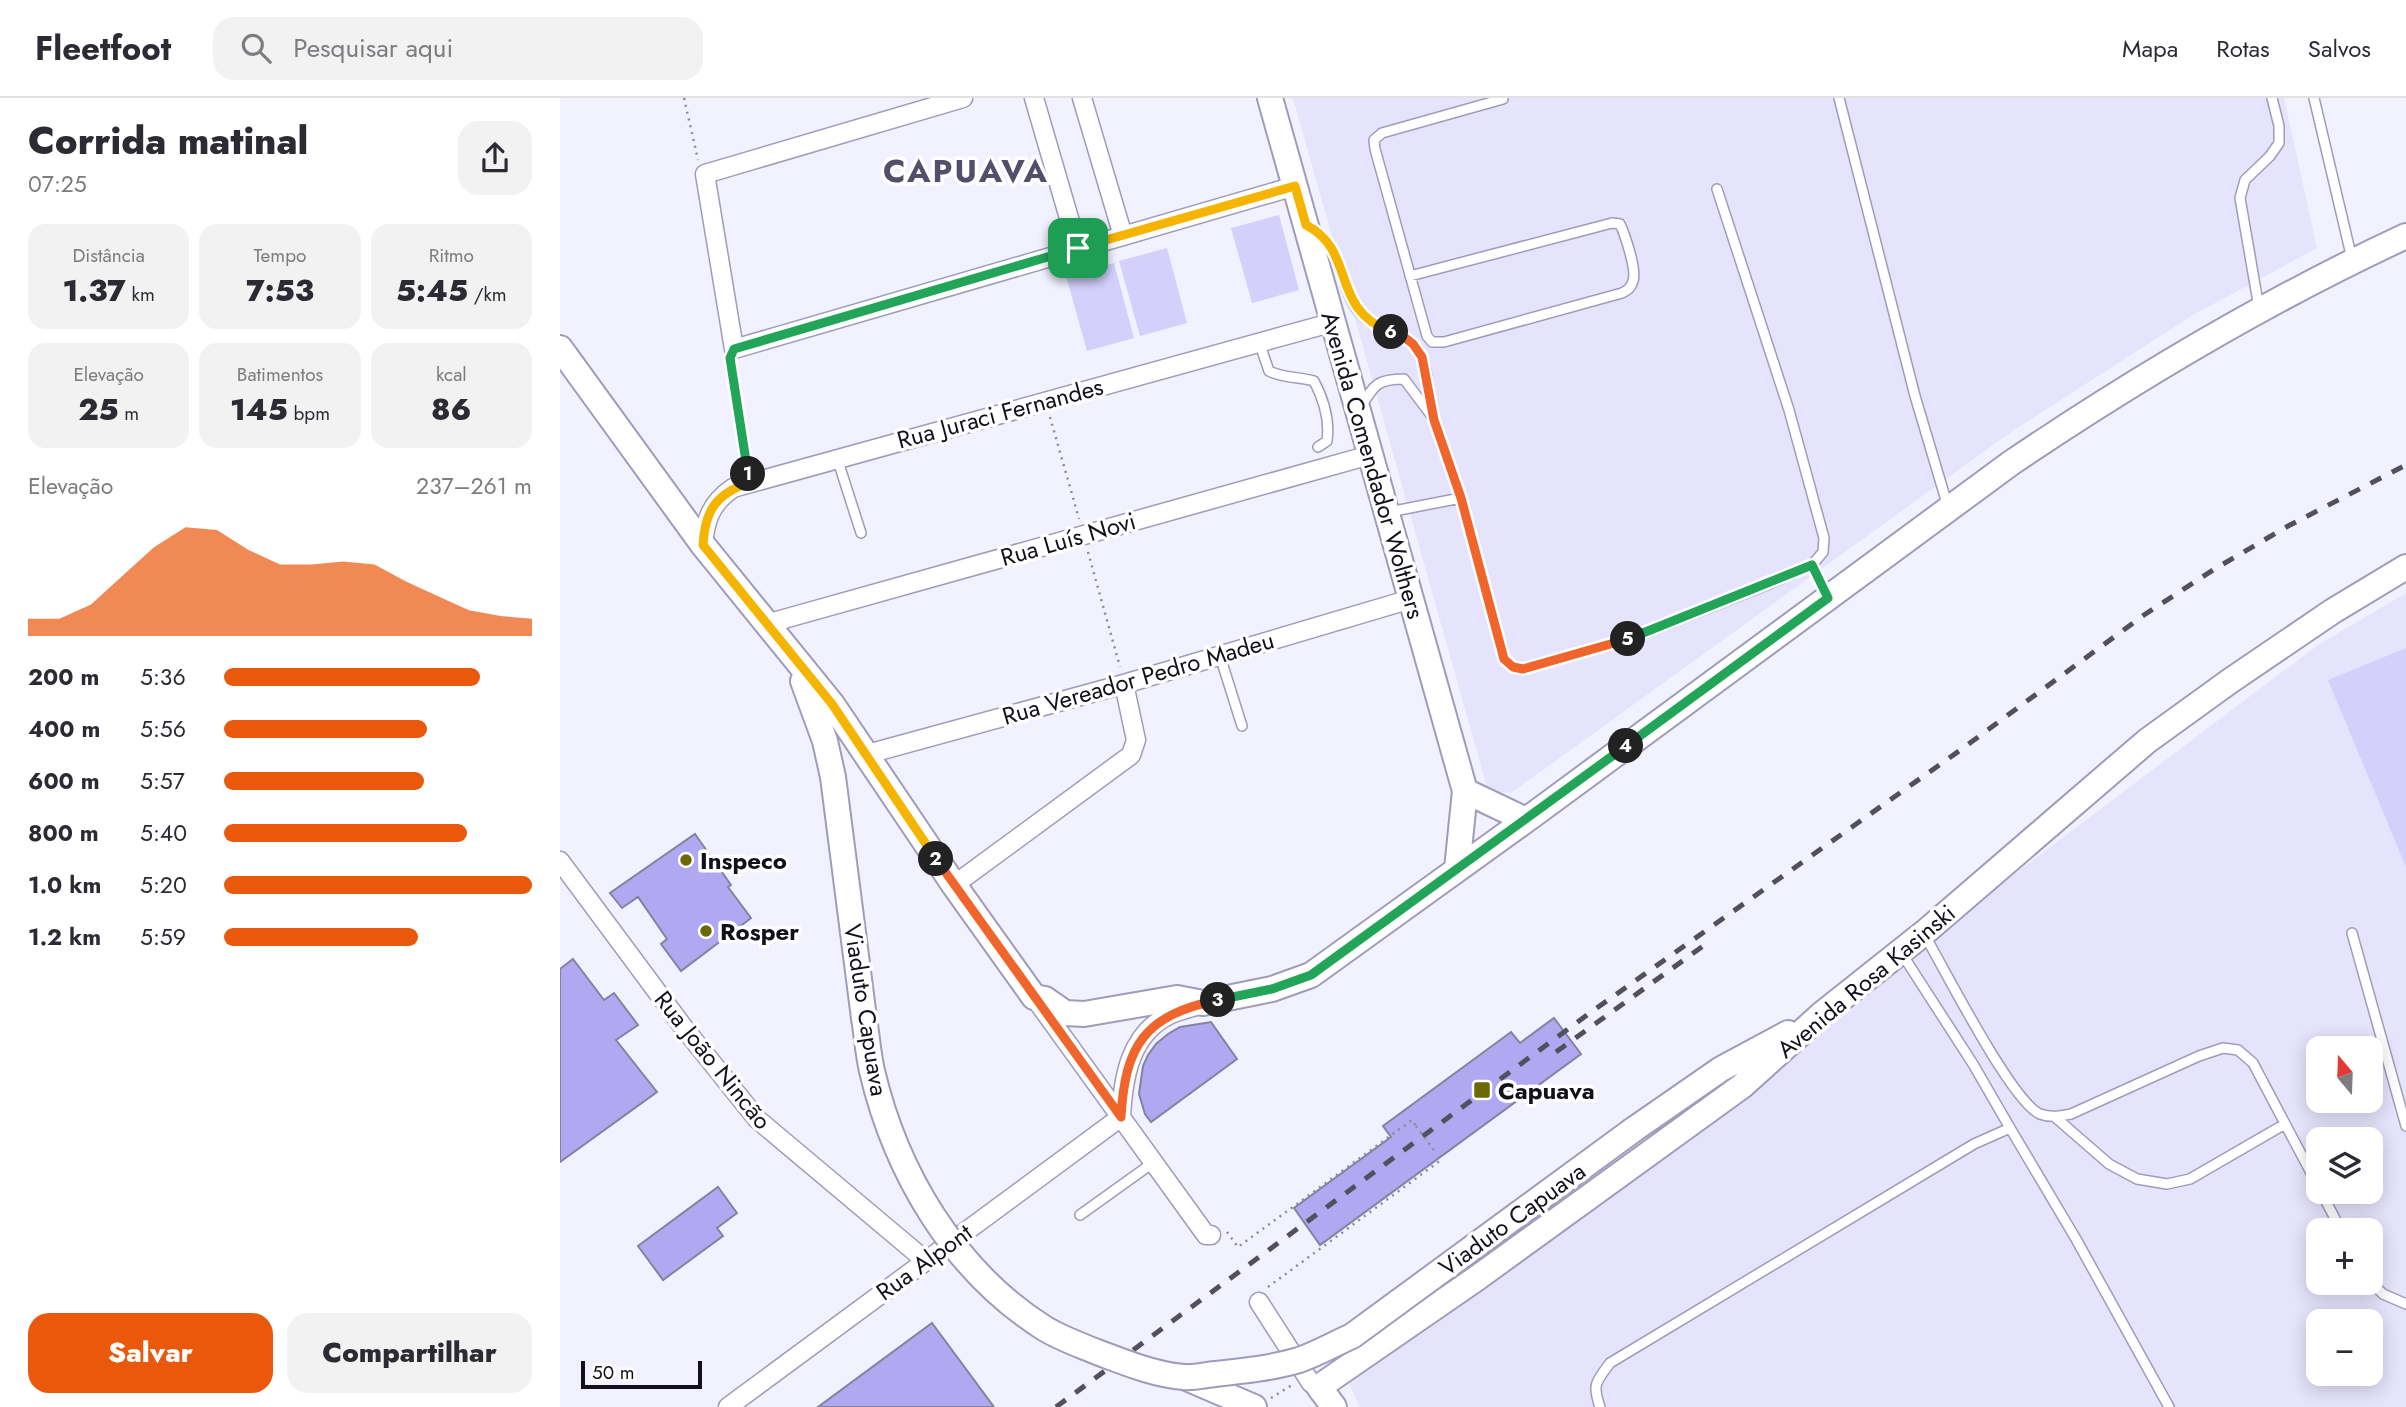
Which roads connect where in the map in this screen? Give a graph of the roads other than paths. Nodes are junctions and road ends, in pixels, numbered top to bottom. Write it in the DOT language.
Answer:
graph roads {
  1 [pos="963,98"];
  2 [pos="1034,98"];
  3 [pos="1082,98"];
  4 [pos="1270,98"];
  5 [pos="1504,98"];
  6 [pos="1839,98"];
  7 [pos="2272,98"];
  8 [pos="2314,98"];
  9 [pos="1295,186"];
  10 [pos="1717,189"];
  11 [pos="1306,225"];
  12 [pos="1123,236"];
  13 [pos="2406,236"];
  14 [pos="1078,248"];
  15 [pos="2353,261"];
  16 [pos="1410,276"];
  17 [pos="2259,309"];
  18 [pos="1334,322"];
  19 [pos="1259,342"];
  20 [pos="560,348"];
  21 [pos="1358,411"];
  22 [pos="1434,420"];
  23 [pos="1318,447"];
  24 [pos="1370,455"];
  25 [pos="837,458"];
  26 [pos="1461,498"];
  27 [pos="1949,508"];
  28 [pos="1387,513"];
  29 [pos="861,533"];
  30 [pos="703,545"];
  31 [pos="1812,565"];
  32 [pos="2406,567"];
  33 [pos="1828,598"];
  34 [pos="1411,599"];
  35 [pos="766,624"];
  36 [pos="1220,656"];
  37 [pos="795,661"];
  38 [pos="1124,684"];
  39 [pos="1242,726"];
  40 [pos="864,755"];
  41 [pos="1465,791"];
  42 [pos="1526,820"];
  43 [pos="560,860"];
  44 [pos="1457,869"];
  45 [pos="954,886"];
  46 [pos="1924,933"];
  47 [pos="2352,933"];
  48 [pos="1900,952"];
  49 [pos="1034,997"];
  50 [pos="1203,1003"];
  51 [pos="1822,1014"];
  52 [pos="1121,1117"];
  53 [pos="2055,1117"];
  54 [pos="2285,1124"];
  55 [pos="2406,1126"];
  56 [pos="2010,1128"];
  57 [pos="1154,1162"];
  58 [pos="2306,1164"];
  59 [pos="1080,1215"];
  60 [pos="1217,1231"];
  61 [pos="926,1261"];
  62 [pos="2383,1294"];
  63 [pos="1261,1296"];
  64 [pos="2406,1304"];
  65 [pos="1184,1377"];
  66 [pos="1320,1390"];
  67 [pos="1260,1404"];
  68 [pos="727,1407"];
  69 [pos="1600,1407"];
  70 [pos="2169,1407"];
  1 -- 14 [label="street"];
  2 -- 14 [label="street"];
  3 -- 12 [label="street"];
  4 -- 9 [label="main road, Avenida Comendador Wolthers"];
  5 -- 16 [label="lane"];
  6 -- 27 [label="lane"];
  7 -- 17 [label="lane"];
  8 -- 15 [label="lane"];
  9 -- 11 [label="main road, Avenida Comendador Wolthers"];
  9 -- 12 [label="street"];
  10 -- 31 [label="lane"];
  11 -- 18 [label="main road, Avenida Comendador Wolthers"];
  11 -- 22 [label="lane"];
  12 -- 14 [label="street"];
  13 -- 15 [label="main road"];
  15 -- 17 [label="main road"];
  16 -- 16 [label="lane"];
  17 -- 27 [label="main road"];
  18 -- 19 [label="street, Rua Juraci Fernandes"];
  18 -- 21 [label="main road, Avenida Comendador Wolthers"];
  19 -- 23 [label="lane"];
  19 -- 25 [label="street, Rua Juraci Fernandes"];
  20 -- 30 [label="main road"];
  21 -- 22 [label="lane"];
  21 -- 24 [label="main road, Avenida Comendador Wolthers"];
  22 -- 26 [label="lane"];
  24 -- 28 [label="main road, Avenida Comendador Wolthers"];
  24 -- 35 [label="street, Rua Luís Novi"];
  25 -- 29 [label="lane"];
  25 -- 30 [label="street, Rua Juraci Fernandes"];
  26 -- 28 [label="lane"];
  26 -- 31 [label="lane"];
  27 -- 33 [label="main road"];
  28 -- 34 [label="main road, Avenida Comendador Wolthers"];
  30 -- 35 [label="main road"];
  31 -- 33 [label="lane"];
  32 -- 46 [label="main road, Avenida Rosa Kasinski"];
  33 -- 42 [label="main road"];
  34 -- 36 [label="street, Rua Vereador Pedro Madeu"];
  34 -- 41 [label="main road, Avenida Comendador Wolthers"];
  35 -- 37 [label="main road"];
  36 -- 38 [label="street, Rua Vereador Pedro Madeu"];
  36 -- 39 [label="lane"];
  37 -- 40 [label="main road"];
  37 -- 65 [label="main road, Viaduto Capuava, bridge"];
  38 -- 40 [label="street, Rua Vereador Pedro Madeu"];
  38 -- 45 [label="street"];
  40 -- 45 [label="main road"];
  41 -- 42 [label="main road"];
  41 -- 44 [label="main road, Avenida Comendador Wolthers"];
  42 -- 44 [label="main road"];
  43 -- 61 [label="street, Rua João Nincão"];
  44 -- 50 [label="main road"];
  45 -- 49 [label="main road"];
  46 -- 48 [label="main road, Avenida Rosa Kasinski"];
  46 -- 53 [label="lane"];
  47 -- 55 [label="lane"];
  48 -- 51 [label="main road, Avenida Rosa Kasinski"];
  48 -- 56 [label="lane"];
  49 -- 50 [label="main road"];
  49 -- 52 [label="street"];
  50 -- 52 [label="street"];
  51 -- 65 [label="main road, Viaduto Capuava, bridge"];
  51 -- 66 [label="main road, Avenida Rosa Kasinski"];
  52 -- 57 [label="street"];
  52 -- 61 [label="street, Rua Alpont"];
  53 -- 54 [label="lane"];
  53 -- 54 [label="lane"];
  54 -- 58 [label="lane"];
  56 -- 69 [label="lane"];
  56 -- 70 [label="lane"];
  57 -- 59 [label="lane"];
  57 -- 60 [label="street"];
  61 -- 68 [label="street, Rua Alpont"];
  62 -- 64 [label="lane"];
  63 -- 66 [label="street"];
  65 -- 67 [label="main road, Viaduto Capuava"];
}
